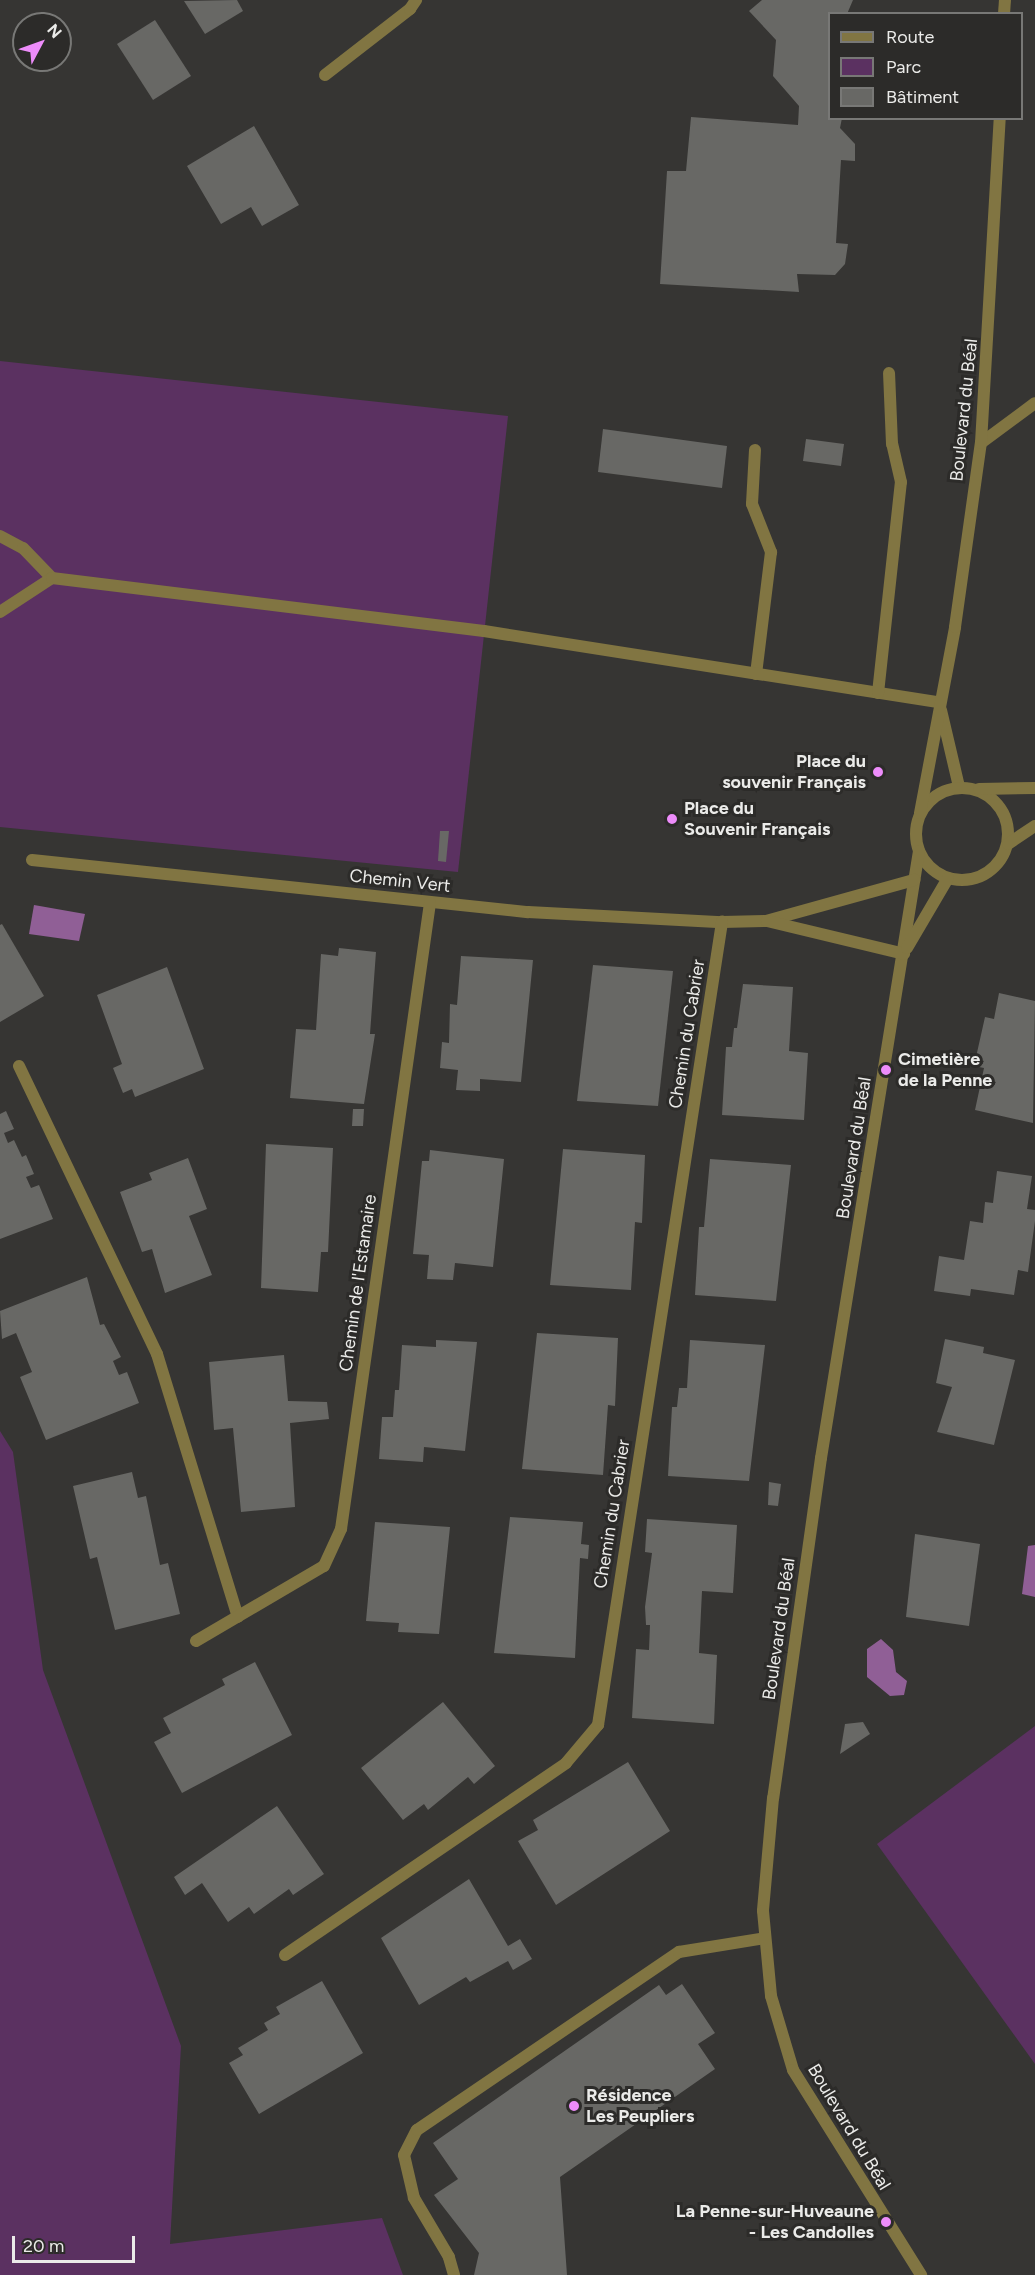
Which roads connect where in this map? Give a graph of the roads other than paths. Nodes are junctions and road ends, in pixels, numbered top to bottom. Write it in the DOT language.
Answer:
graph roads {
  1 [pos="416,0"];
  2 [pos="325,75"];
  3 [pos="1000,120"];
  4 [pos="890,374"];
  5 [pos="1035,403"];
  6 [pos="981,443"];
  7 [pos="755,450"];
  8 [pos="0,536"];
  9 [pos="52,578"];
  10 [pos="0,612"];
  11 [pos="756,674"];
  12 [pos="878,693"];
  13 [pos="939,702"];
  14 [pos="959,787"];
  15 [pos="1035,788"];
  16 [pos="975,789"];
  17 [pos="920,813"];
  18 [pos="1035,826"];
  19 [pos="1008,844"];
  20 [pos="919,851"];
  21 [pos="32,860"];
  22 [pos="948,878"];
  23 [pos="914,880"];
  24 [pos="430,903"];
  25 [pos="766,921"];
  26 [pos="722,922"];
  27 [pos="904,954"];
  28 [pos="19,1066"];
  29 [pos="238,1617"];
  30 [pos="196,1641"];
  31 [pos="765,1938"];
  32 [pos="285,1955"];
  33 [pos="454,2275"];
  34 [pos="921,2275"];
  1 -- 2 [label="street"];
  3 -- 6 [label="street, Boulevard du Béal"];
  4 -- 12 [label="street"];
  5 -- 6 [label="street"];
  6 -- 13 [label="street, Boulevard du Béal"];
  7 -- 11 [label="street"];
  8 -- 9 [label="street"];
  9 -- 10 [label="street"];
  9 -- 11 [label="street"];
  11 -- 12 [label="street"];
  12 -- 13 [label="street"];
  13 -- 14 [label="street, Boulevard du Béal"];
  13 -- 17 [label="street, Boulevard du Béal"];
  14 -- 16 [label="street"];
  14 -- 17 [label="street"];
  15 -- 16 [label="street"];
  16 -- 19 [label="street"];
  17 -- 20 [label="street"];
  18 -- 19 [label="street"];
  19 -- 22 [label="street"];
  20 -- 22 [label="street"];
  20 -- 23 [label="street, Boulevard du Béal"];
  21 -- 24 [label="street, Chemin Vert"];
  22 -- 27 [label="street, Boulevard du Béal"];
  23 -- 25 [label="street, Chemin Vert"];
  23 -- 27 [label="street, Boulevard du Béal"];
  24 -- 26 [label="street, Chemin Vert"];
  24 -- 29 [label="street, Chemin de l'Estamaire"];
  25 -- 26 [label="street, Chemin Vert"];
  25 -- 27 [label="street, Chemin Vert"];
  26 -- 32 [label="street, Chemin du Cabrier"];
  27 -- 31 [label="street, Boulevard du Béal"];
  28 -- 29 [label="street"];
  29 -- 30 [label="street, Chemin de l'Estamaire"];
  31 -- 33 [label="street"];
  31 -- 34 [label="street, Boulevard du Béal"];
}
